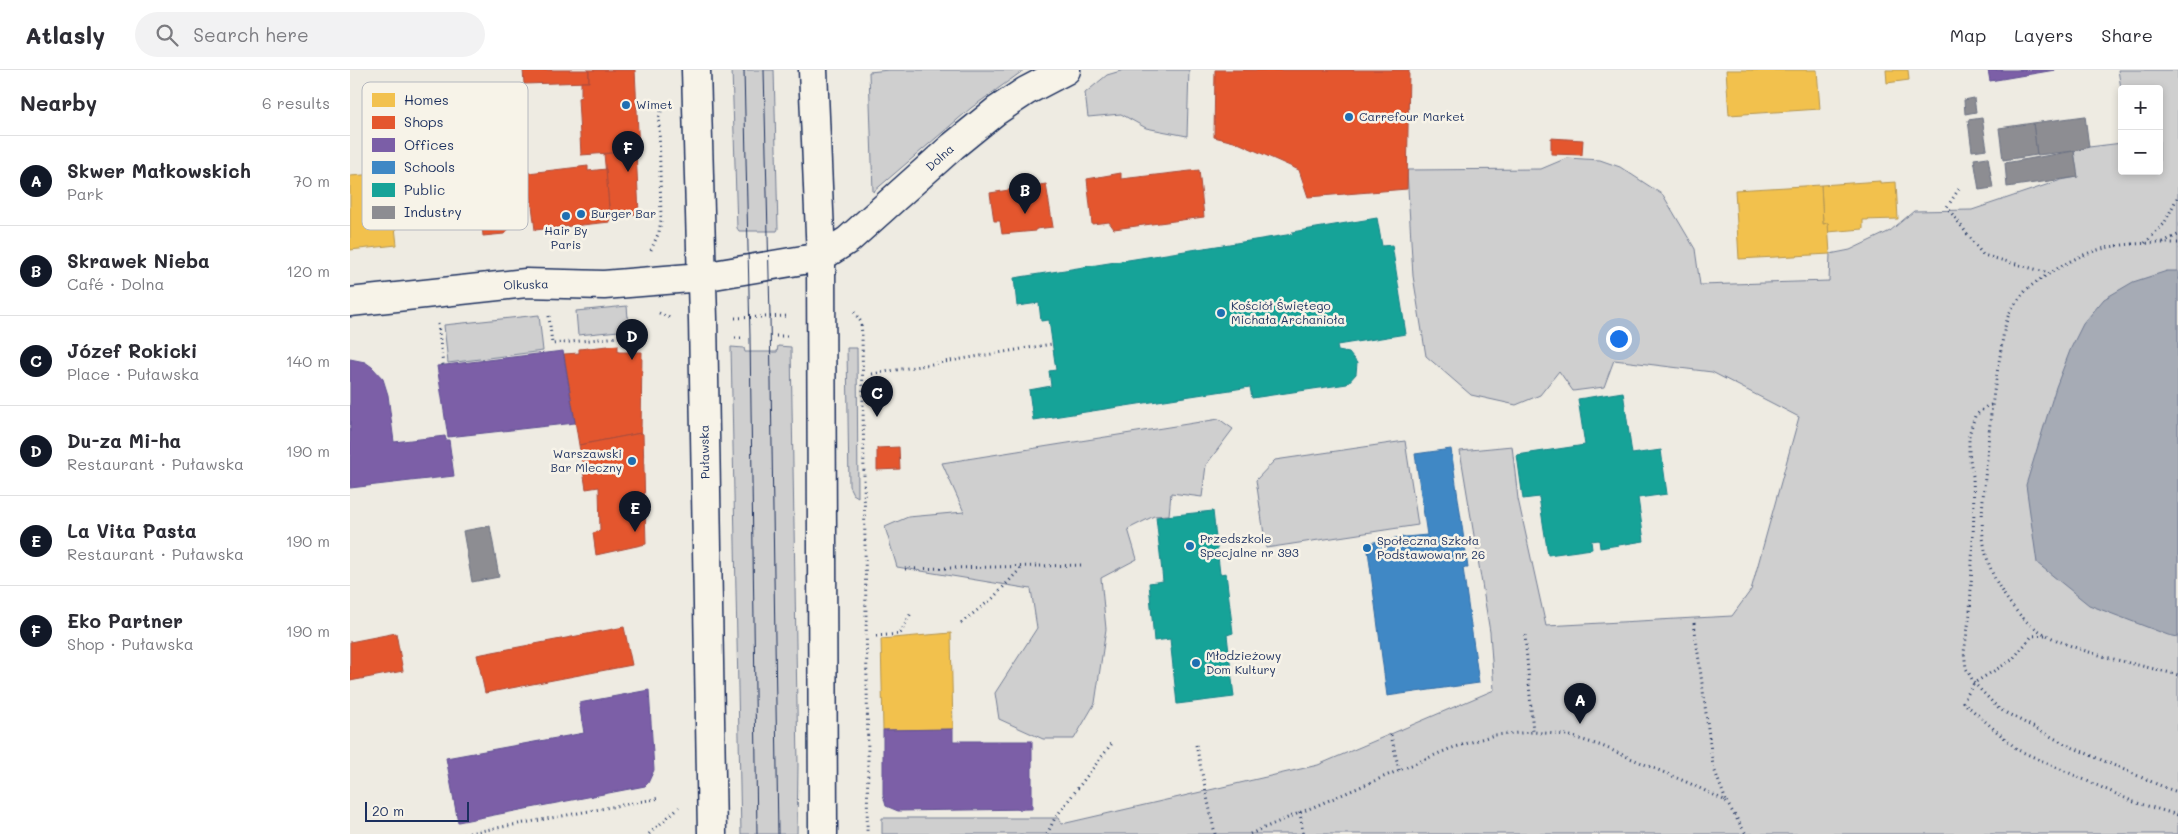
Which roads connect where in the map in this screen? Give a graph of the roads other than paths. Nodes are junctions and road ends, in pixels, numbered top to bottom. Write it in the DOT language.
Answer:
graph roads {
  1 [pos="813,70"];
  2 [pos="1066,70"];
  3 [pos="696,71"];
  4 [pos="821,257"];
  5 [pos="702,276"];
  6 [pos="350,302"];
  7 [pos="712,834"];
  8 [pos="823,834"];
  1 -- 4 [label="main road"];
  2 -- 4 [label="main road, Dolna"];
  3 -- 5 [label="main road, Puławska"];
  4 -- 5 [label="main road, Olkuska"];
  4 -- 8 [label="main road"];
  5 -- 6 [label="main road, Olkuska"];
  5 -- 7 [label="main road, Puławska"];
}
